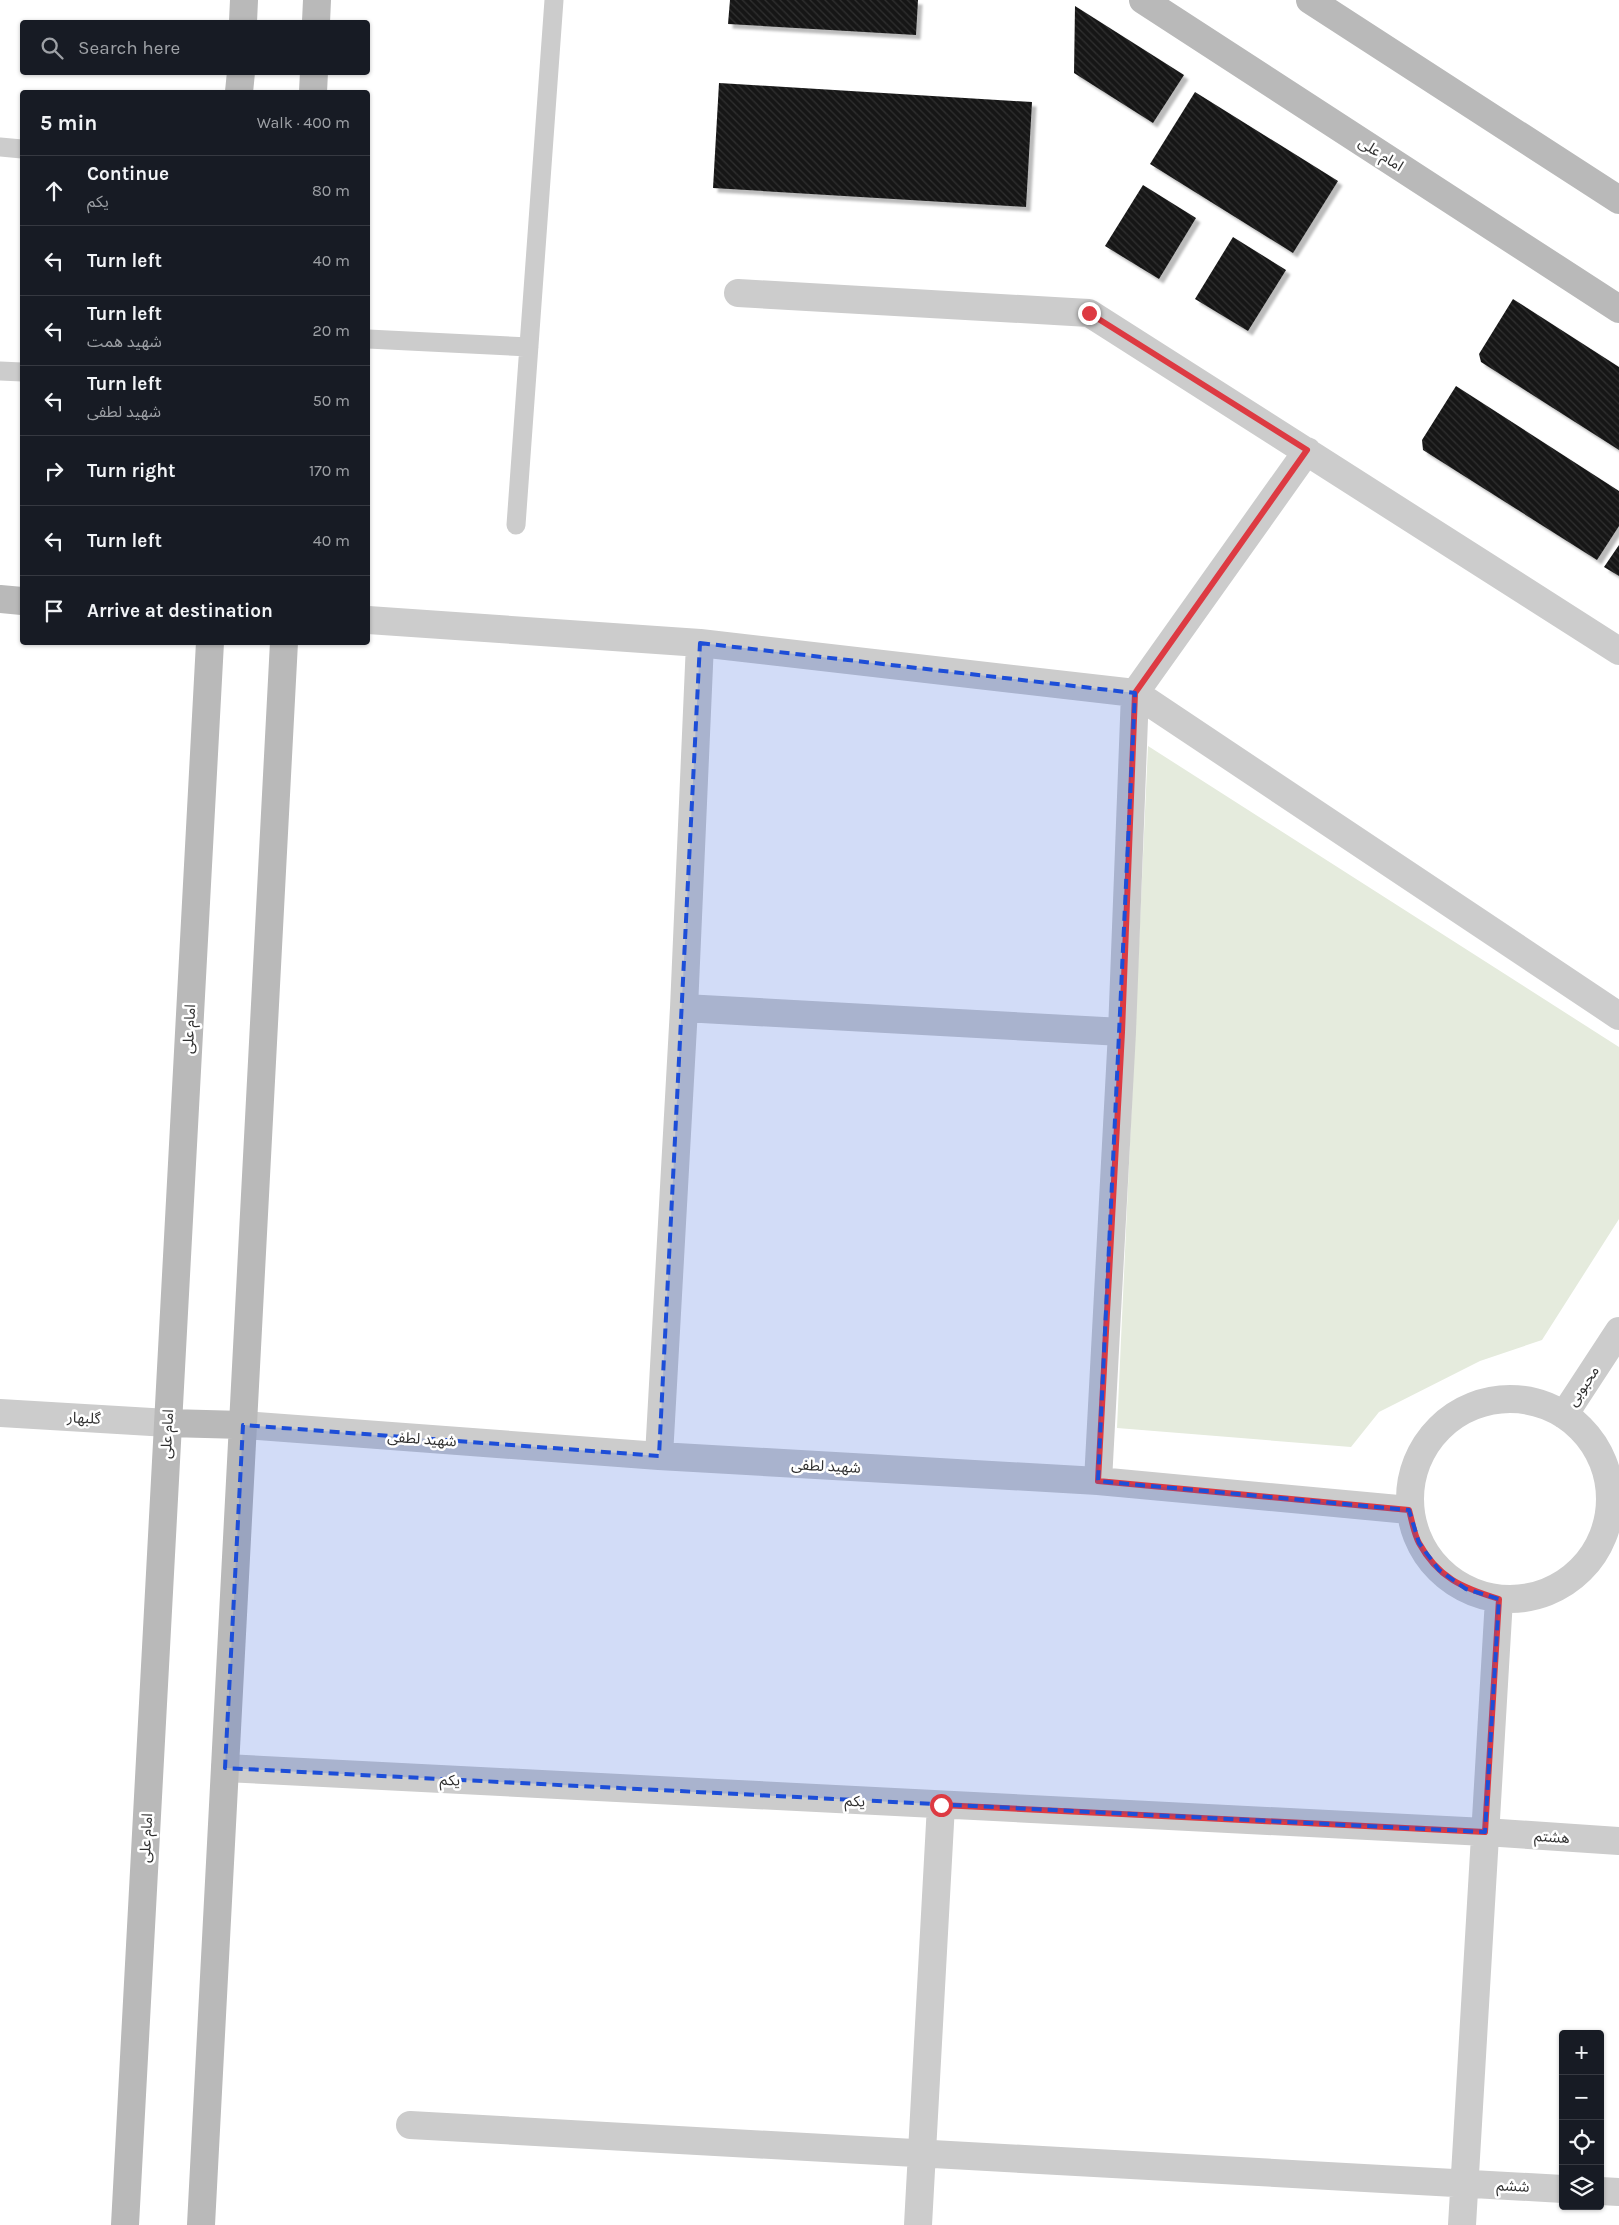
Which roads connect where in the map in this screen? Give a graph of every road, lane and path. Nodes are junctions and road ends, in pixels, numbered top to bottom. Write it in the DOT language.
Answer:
graph roads {
  1 [pos="244,0"];
  2 [pos="318,0"];
  3 [pos="554,0"];
  4 [pos="1143,0"];
  5 [pos="1310,0"];
  6 [pos="243,20"];
  7 [pos="316,20"];
  8 [pos="240,75"];
  9 [pos="314,75"];
  10 [pos="240,90"];
  11 [pos="313,90"];
  12 [pos="0,147"];
  13 [pos="20,149"];
  14 [pos="1619,200"];
  15 [pos="738,293"];
  16 [pos="1619,309"];
  17 [pos="370,339"];
  18 [pos="529,347"];
  19 [pos="0,371"];
  20 [pos="20,372"];
  21 [pos="1307,450"];
  22 [pos="516,525"];
  23 [pos="0,599"];
  24 [pos="20,601"];
  25 [pos="370,620"];
  26 [pos="700,643"];
  27 [pos="210,645"];
  28 [pos="284,645"];
  29 [pos="1619,651"];
  30 [pos="1135,693"];
  31 [pos="684,1008"];
  32 [pos="1619,1016"];
  33 [pos="1122,1032"];
  34 [pos="1619,1332"];
  35 [pos="0,1413"];
  36 [pos="1564,1415"];
  37 [pos="168,1423"];
  38 [pos="243,1425"];
  39 [pos="659,1456"];
  40 [pos="1098,1481"];
  41 [pos="1615,1504"];
  42 [pos="1409,1510"];
  43 [pos="1499,1599"];
  44 [pos="225,1768"];
  45 [pos="941,1805"];
  46 [pos="1485,1832"];
  47 [pos="1619,1842"];
  48 [pos="410,2125"];
  49 [pos="921,2154"];
  50 [pos="1464,2184"];
  51 [pos="1559,2189"];
  52 [pos="1604,2191"];
  53 [pos="1619,2192"];
  54 [pos="125,2225"];
  55 [pos="201,2225"];
  56 [pos="918,2225"];
  57 [pos="1462,2225"];
  1 -- 6 [label="street"];
  2 -- 7 [label="street"];
  3 -- 18 [label="lane"];
  4 -- 16 [label="street, امام علی"];
  5 -- 14 [label="street"];
  8 -- 10 [label="street"];
  9 -- 11 [label="street"];
  12 -- 13 [label="lane"];
  15 -- 21 [label="street"];
  17 -- 18 [label="lane"];
  18 -- 22 [label="lane"];
  19 -- 20 [label="lane"];
  21 -- 29 [label="street"];
  21 -- 30 [label="street"];
  23 -- 24 [label="street"];
  25 -- 26 [label="street"];
  26 -- 30 [label="street"];
  26 -- 31 [label="street"];
  27 -- 37 [label="street, امام علی"];
  28 -- 38 [label="street"];
  30 -- 32 [label="street"];
  30 -- 33 [label="street"];
  31 -- 33 [label="street"];
  31 -- 39 [label="street"];
  33 -- 40 [label="street"];
  34 -- 36 [label="street, محبوبی"];
  35 -- 37 [label="street, گلبهار"];
  36 -- 41 [label="street"];
  36 -- 42 [label="street"];
  37 -- 38 [label="street"];
  37 -- 54 [label="street, امام علی"];
  38 -- 39 [label="street, شهید لطفی"];
  38 -- 44 [label="street"];
  39 -- 40 [label="street, شهید لطفی"];
  40 -- 42 [label="street, شهید لطفی"];
  41 -- 43 [label="street"];
  42 -- 43 [label="street"];
  43 -- 46 [label="street"];
  44 -- 45 [label="street, یکم"];
  44 -- 55 [label="street"];
  45 -- 46 [label="street, یکم"];
  45 -- 49 [label="street"];
  46 -- 47 [label="street, هشتم"];
  46 -- 50 [label="street"];
  48 -- 49 [label="street, ششم"];
  49 -- 50 [label="street, ششم"];
  49 -- 56 [label="street"];
  50 -- 51 [label="street, ششم"];
  50 -- 57 [label="street"];
  52 -- 53 [label="street"];
}
